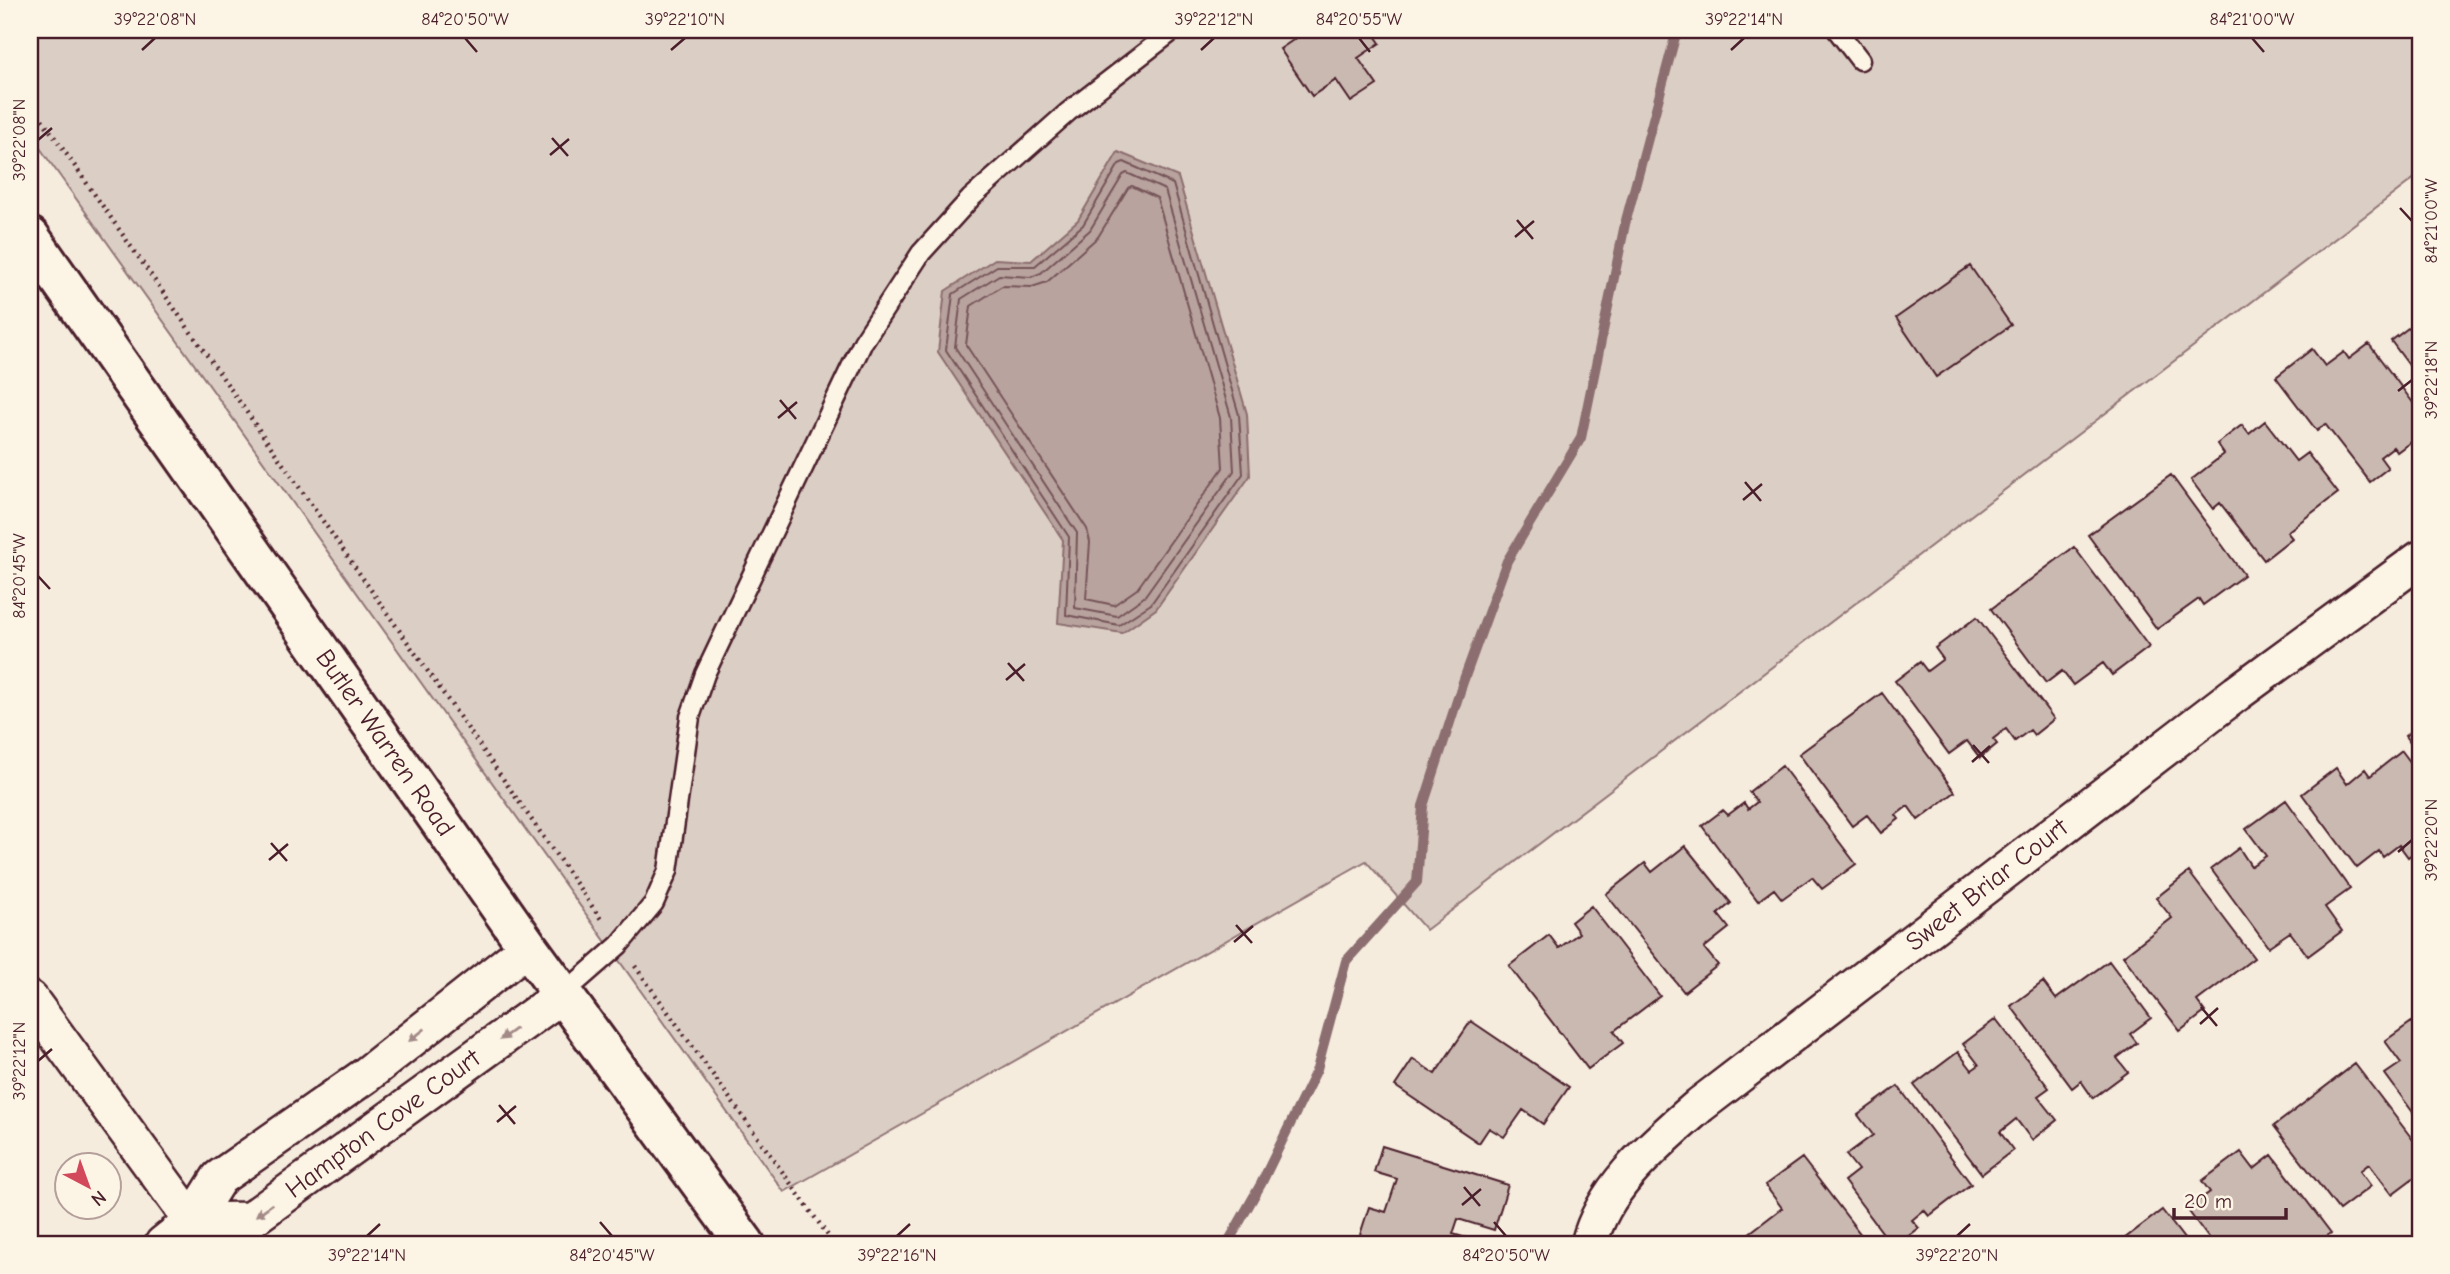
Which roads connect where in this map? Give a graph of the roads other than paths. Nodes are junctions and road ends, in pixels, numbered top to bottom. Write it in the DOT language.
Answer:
graph roads {
  1 [pos="1174,30"];
  2 [pos="1837,30"];
  3 [pos="1860,60"];
  4 [pos="30,237"];
  5 [pos="2420,559"];
  6 [pos="528,947"];
  7 [pos="563,994"];
  8 [pos="30,999"];
  9 [pos="201,1233"];
  10 [pos="163,1244"];
  11 [pos="745,1244"];
  12 [pos="1589,1244"];
  1 -- 7 [label="lane"];
  2 -- 3 [label="lane"];
  4 -- 6 [label="main road, Butler Warren Road"];
  5 -- 12 [label="street, Sweet Briar Court"];
  6 -- 7 [label="main road, Butler Warren Road"];
  6 -- 9 [label="street, Hampton Cove Court, one-way"];
  7 -- 9 [label="street, Hampton Cove Court, one-way"];
  7 -- 11 [label="main road, Butler Warren Road"];
  8 -- 9 [label="street"];
  9 -- 10 [label="street, Hampton Cove Court"];
}
